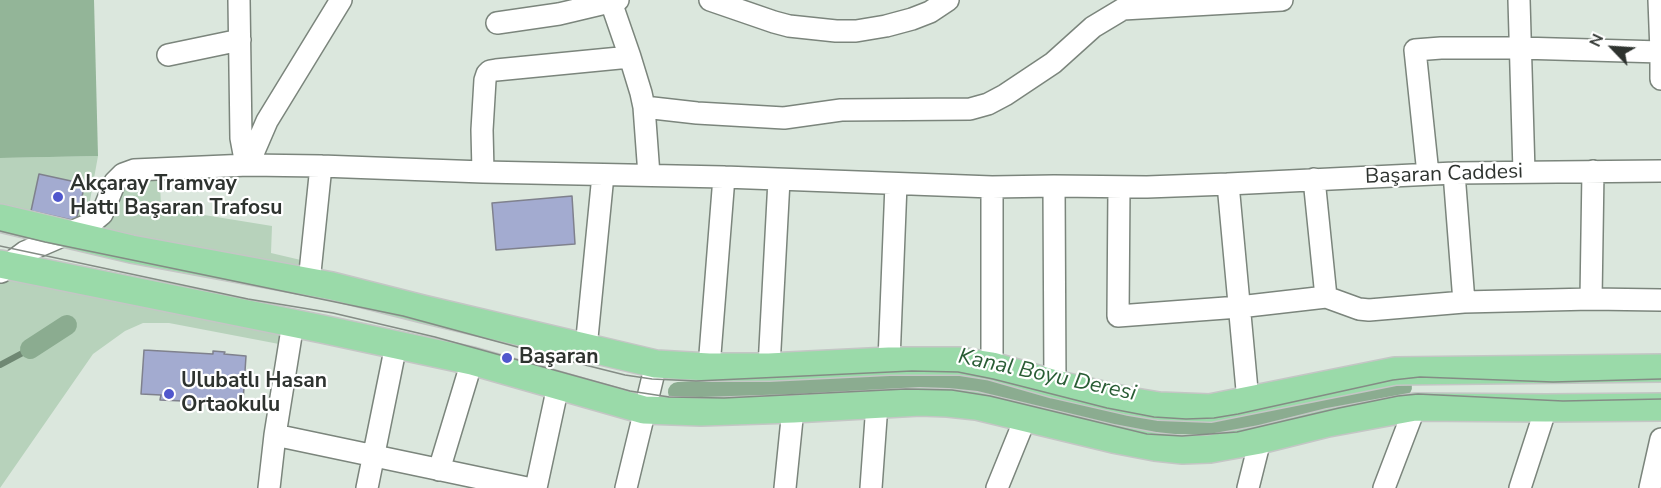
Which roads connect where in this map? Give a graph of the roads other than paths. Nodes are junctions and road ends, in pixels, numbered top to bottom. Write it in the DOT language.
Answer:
graph roads {
  1 [pos="239,0"];
  2 [pos="341,0"];
  3 [pos="710,0"];
  4 [pos="948,0"];
  5 [pos="1282,0"];
  6 [pos="1519,0"];
  7 [pos="1659,0"];
  8 [pos="615,1"];
  9 [pos="497,23"];
  10 [pos="240,40"];
  11 [pos="1520,48"];
  12 [pos="1660,52"];
  13 [pos="168,56"];
  14 [pos="630,57"];
  15 [pos="1661,79"];
  16 [pos="644,107"];
  17 [pos="248,165"];
  18 [pos="321,166"];
  19 [pos="1593,171"];
  20 [pos="1661,171"];
  21 [pos="483,172"];
  22 [pos="1524,172"];
  23 [pos="1454,173"];
  24 [pos="1428,174"];
  25 [pos="603,175"];
  26 [pos="649,175"];
  27 [pos="723,177"];
  28 [pos="1314,179"];
  29 [pos="779,180"];
  30 [pos="896,184"];
  31 [pos="1228,184"];
  32 [pos="1054,186"];
  33 [pos="992,187"];
  34 [pos="1119,187"];
  35 [pos="0,218"];
  36 [pos="67,234"];
  37 [pos="2,268"];
  38 [pos="309,282"];
  39 [pos="1326,297"];
  40 [pos="1591,299"];
  41 [pos="1661,300"];
  42 [pos="1464,302"];
  43 [pos="1239,307"];
  44 [pos="293,323"];
  45 [pos="396,345"];
  46 [pos="586,348"];
  47 [pos="472,361"];
  48 [pos="889,361"];
  49 [pos="992,366"];
  50 [pos="709,367"];
  51 [pos="769,367"];
  52 [pos="1661,368"];
  53 [pos="1055,384"];
  54 [pos="558,386"];
  55 [pos="650,387"];
  56 [pos="1248,401"];
  57 [pos="877,404"];
  58 [pos="1415,407"];
  59 [pos="1661,407"];
  60 [pos="1546,408"];
  61 [pos="793,410"];
  62 [pos="1025,419"];
  63 [pos="275,435"];
  64 [pos="1661,439"];
  65 [pos="1260,440"];
  66 [pos="374,456"];
  67 [pos="439,470"];
  68 [pos="269,488"];
  69 [pos="367,488"];
  70 [pos="527,488"];
  71 [pos="536,488"];
  72 [pos="626,488"];
  73 [pos="785,488"];
  74 [pos="871,488"];
  75 [pos="998,488"];
  76 [pos="1248,488"];
  77 [pos="1384,488"];
  78 [pos="1520,488"];
  79 [pos="1650,488"];
  1 -- 10 [label="street"];
  2 -- 17 [label="street"];
  3 -- 4 [label="street"];
  5 -- 16 [label="street"];
  6 -- 11 [label="street"];
  7 -- 12 [label="street"];
  8 -- 9 [label="street"];
  8 -- 14 [label="street"];
  10 -- 13 [label="street"];
  10 -- 17 [label="street"];
  11 -- 12 [label="street"];
  11 -- 22 [label="street"];
  11 -- 24 [label="street"];
  12 -- 15 [label="street"];
  14 -- 16 [label="street"];
  14 -- 21 [label="street"];
  16 -- 26 [label="street"];
  17 -- 18 [label="street, Başaran Caddesi"];
  17 -- 36 [label="street, Başaran Caddesi"];
  18 -- 21 [label="street, Başaran Caddesi"];
  18 -- 38 [label="street"];
  19 -- 20 [label="street, Başaran Caddesi"];
  19 -- 22 [label="street, Başaran Caddesi"];
  19 -- 40 [label="street"];
  21 -- 25 [label="street, Başaran Caddesi"];
  22 -- 23 [label="street, Başaran Caddesi"];
  23 -- 24 [label="street, Başaran Caddesi"];
  23 -- 42 [label="street"];
  24 -- 28 [label="street, Başaran Caddesi"];
  25 -- 26 [label="street, Başaran Caddesi"];
  25 -- 46 [label="street"];
  26 -- 27 [label="street, Başaran Caddesi"];
  27 -- 29 [label="street, Başaran Caddesi"];
  27 -- 50 [label="street"];
  28 -- 31 [label="street, Başaran Caddesi"];
  28 -- 39 [label="street"];
  29 -- 30 [label="street, Başaran Caddesi"];
  29 -- 51 [label="street"];
  30 -- 33 [label="street, Başaran Caddesi"];
  30 -- 48 [label="street"];
  31 -- 34 [label="street, Başaran Caddesi"];
  31 -- 43 [label="street"];
  32 -- 33 [label="street, Başaran Caddesi"];
  32 -- 34 [label="street, Başaran Caddesi"];
  32 -- 53 [label="street"];
  33 -- 49 [label="street"];
  34 -- 43 [label="street"];
  35 -- 36 [label="main road"];
  36 -- 37 [label="street"];
  36 -- 38 [label="main road"];
  37 -- 44 [label="main road"];
  38 -- 46 [label="main road"];
  39 -- 42 [label="street"];
  39 -- 43 [label="street"];
  40 -- 41 [label="street"];
  40 -- 42 [label="street"];
  43 -- 56 [label="street"];
  44 -- 45 [label="main road"];
  44 -- 63 [label="street"];
  45 -- 47 [label="main road"];
  45 -- 66 [label="street"];
  46 -- 55 [label="main road"];
  47 -- 54 [label="main road"];
  47 -- 67 [label="street"];
  48 -- 49 [label="main road"];
  48 -- 51 [label="main road"];
  49 -- 53 [label="main road"];
  50 -- 51 [label="main road"];
  50 -- 55 [label="main road"];
  52 -- 56 [label="main road"];
  53 -- 56 [label="main road"];
  54 -- 55 [label="main road"];
  54 -- 71 [label="street"];
  55 -- 61 [label="main road"];
  55 -- 72 [label="street"];
  57 -- 61 [label="main road"];
  57 -- 62 [label="main road"];
  57 -- 74 [label="street"];
  58 -- 60 [label="main road"];
  58 -- 65 [label="main road"];
  58 -- 77 [label="street"];
  59 -- 60 [label="main road"];
  60 -- 78 [label="street"];
  61 -- 73 [label="street"];
  62 -- 65 [label="main road"];
  62 -- 75 [label="street"];
  63 -- 66 [label="street"];
  63 -- 68 [label="street"];
  64 -- 79 [label="street"];
  65 -- 76 [label="street"];
  66 -- 67 [label="street"];
  66 -- 69 [label="street"];
  67 -- 70 [label="street"];
}
